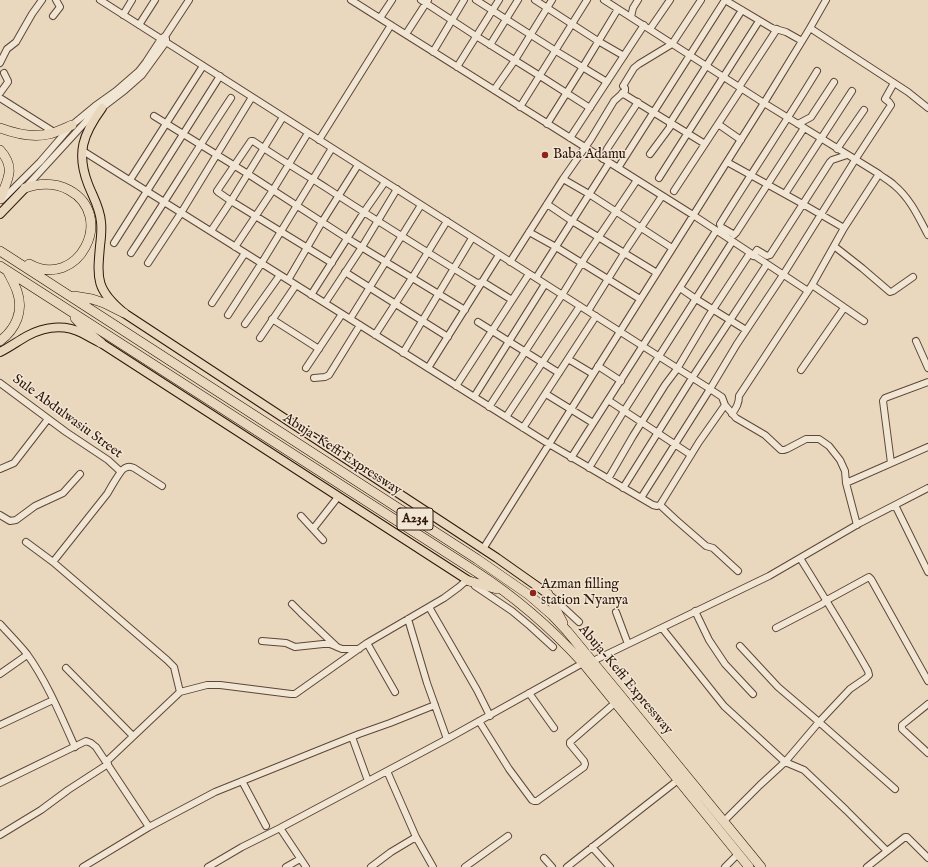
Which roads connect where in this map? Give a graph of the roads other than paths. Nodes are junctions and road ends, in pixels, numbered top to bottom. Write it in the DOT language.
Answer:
graph roads {
  1 [pos="42,0"];
  2 [pos="56,0"];
  3 [pos="100,0"];
  4 [pos="132,0"];
  5 [pos="155,0"];
  6 [pos="180,0"];
  7 [pos="392,0"];
  8 [pos="464,0"];
  9 [pos="476,0"];
  10 [pos="499,0"];
  11 [pos="518,0"];
  12 [pos="535,0"];
  13 [pos="552,0"];
  14 [pos="587,0"];
  15 [pos="638,0"];
  16 [pos="670,0"];
  17 [pos="701,0"];
  18 [pos="725,0"];
  19 [pos="826,0"];
  20 [pos="355,1"];
  21 [pos="425,1"];
  22 [pos="607,1"];
  23 [pos="107,2"];
  24 [pos="187,2"];
  25 [pos="548,8"];
  26 [pos="618,9"];
  27 [pos="492,10"];
  28 [pos="742,10"];
  29 [pos="123,15"];
  30 [pos="53,16"];
  31 [pos="631,17"];
  32 [pos="380,18"];
  33 [pos="506,19"];
  34 [pos="452,21"];
  35 [pos="759,21"];
  36 [pos="572,24"];
  37 [pos="139,25"];
  38 [pos="392,25"];
  39 [pos="647,27"];
  40 [pos="810,28"];
  41 [pos="777,29"];
  42 [pos="406,34"];
  43 [pos="530,35"];
  44 [pos="476,36"];
  45 [pos="164,39"];
  46 [pos="598,41"];
  47 [pos="802,41"];
  48 [pos="672,44"];
  49 [pos="490,45"];
  50 [pos="556,51"];
  51 [pos="434,52"];
  52 [pos="690,55"];
  53 [pos="624,56"];
  54 [pos="515,60"];
  55 [pos="0,62"];
  56 [pos="203,66"];
  57 [pos="457,67"];
  58 [pos="583,67"];
  59 [pos="707,67"];
  60 [pos="817,70"];
  61 [pos="4,73"];
  62 [pos="220,76"];
  63 [pos="540,76"];
  64 [pos="723,77"];
  65 [pos="607,82"];
  66 [pos="834,82"];
  67 [pos="894,83"];
  68 [pos="740,88"];
  69 [pos="494,90"];
  70 [pos="852,91"];
  71 [pos="0,93"];
  72 [pos="567,93"];
  73 [pos="622,93"];
  74 [pos="252,97"];
  75 [pos="0,98"];
  76 [pos="231,98"];
  77 [pos="638,102"];
  78 [pos="764,104"];
  79 [pos="520,107"];
  80 [pos="102,108"];
  81 [pos="590,108"];
  82 [pos="928,108"];
  83 [pos="864,110"];
  84 [pos="654,112"];
  85 [pos="154,116"];
  86 [pos="283,117"];
  87 [pos="788,118"];
  88 [pos="670,122"];
  89 [pos="167,123"];
  90 [pos="547,124"];
  91 [pos="718,124"];
  92 [pos="798,124"];
  93 [pos="72,125"];
  94 [pos="0,128"];
  95 [pos="804,128"];
  96 [pos="54,132"];
  97 [pos="308,133"];
  98 [pos="688,133"];
  99 [pos="184,134"];
  100 [pos="570,138"];
  101 [pos="821,139"];
  102 [pos="319,140"];
  103 [pos="741,140"];
  104 [pos="200,144"];
  105 [pos="705,144"];
  106 [pos="584,147"];
  107 [pos="264,148"];
  108 [pos="332,148"];
  109 [pos="837,149"];
  110 [pos="0,150"];
  111 [pos="82,151"];
  112 [pos="650,154"];
  113 [pos="217,155"];
  114 [pos="847,155"];
  115 [pos="855,160"];
  116 [pos="606,161"];
  117 [pos="727,162"];
  118 [pos="234,165"];
  119 [pos="288,165"];
  120 [pos="358,165"];
  121 [pos="618,168"];
  122 [pos="248,174"];
  123 [pos="879,174"];
  124 [pos="750,175"];
  125 [pos="658,178"];
  126 [pos="313,179"];
  127 [pos="563,179"];
  128 [pos="130,180"];
  129 [pos="637,180"];
  130 [pos="386,182"];
  131 [pos="768,185"];
  132 [pos="25,188"];
  133 [pos="397,189"];
  134 [pos="273,190"];
  135 [pos="147,191"];
  136 [pos="674,192"];
  137 [pos="589,194"];
  138 [pos="785,194"];
  139 [pos="339,196"];
  140 [pos="662,196"];
  141 [pos="0,199"];
  142 [pos="231,201"];
  143 [pos="0,202"];
  144 [pos="164,202"];
  145 [pos="547,204"];
  146 [pos="803,204"];
  147 [pos="421,205"];
  148 [pos="297,206"];
  149 [pos="616,211"];
  150 [pos="364,212"];
  151 [pos="181,213"];
  152 [pos="0,214"];
  153 [pos="821,215"];
  154 [pos="256,216"];
  155 [pos="693,216"];
  156 [pos="378,221"];
  157 [pos="447,221"];
  158 [pos="572,221"];
  159 [pos="322,222"];
  160 [pos="641,228"];
  161 [pos="844,228"];
  162 [pos="211,231"];
  163 [pos="716,231"];
  164 [pos="281,232"];
  165 [pos="529,232"];
  166 [pos="928,235"];
  167 [pos="402,236"];
  168 [pos="599,237"];
  169 [pos="348,238"];
  170 [pos="472,238"];
  171 [pos="732,242"];
  172 [pos="114,243"];
  173 [pos="834,246"];
  174 [pos="235,247"];
  175 [pos="362,247"];
  176 [pos="556,247"];
  177 [pos="307,248"];
  178 [pos="672,248"];
  179 [pos="0,250"];
  180 [pos="131,253"];
  181 [pos="245,253"];
  182 [pos="428,253"];
  183 [pos="624,253"];
  184 [pos="752,254"];
  185 [pos="499,255"];
  186 [pos="386,262"];
  187 [pos="510,262"];
  188 [pos="148,263"];
  189 [pos="332,263"];
  190 [pos="581,263"];
  191 [pos="262,264"];
  192 [pos="767,264"];
  193 [pos="4,268"];
  194 [pos="453,269"];
  195 [pos="346,272"];
  196 [pos="657,273"];
  197 [pos="529,274"];
  198 [pos="280,275"];
  199 [pos="783,275"];
  200 [pos="913,277"];
  201 [pos="412,278"];
  202 [pos="536,278"];
  203 [pos="288,280"];
  204 [pos="608,280"];
  205 [pos="483,282"];
  206 [pos="545,284"];
  207 [pos="296,285"];
  208 [pos="812,285"];
  209 [pos="370,288"];
  210 [pos="680,288"];
  211 [pos="808,291"];
  212 [pos="311,294"];
  213 [pos="438,294"];
  214 [pos="70,295"];
  215 [pos="562,295"];
  216 [pos="640,299"];
  217 [pos="696,299"];
  218 [pos="512,300"];
  219 [pos="212,303"];
  220 [pos="325,304"];
  221 [pos="395,304"];
  222 [pos="580,306"];
  223 [pos="66,308"];
  224 [pos="844,308"];
  225 [pos="464,310"];
  226 [pos="713,310"];
  227 [pos="588,311"];
  228 [pos="124,313"];
  229 [pos="342,314"];
  230 [pos="228,315"];
  231 [pos="596,316"];
  232 [pos="272,319"];
  233 [pos="350,319"];
  234 [pos="422,320"];
  235 [pos="730,320"];
  236 [pos="864,321"];
  237 [pos="478,322"];
  238 [pos="245,324"];
  239 [pos="360,325"];
  240 [pos="746,330"];
  241 [pos="492,331"];
  242 [pos="620,332"];
  243 [pos="375,335"];
  244 [pos="448,337"];
  245 [pos="260,338"];
  246 [pos="0,340"];
  247 [pos="509,341"];
  248 [pos="916,341"];
  249 [pos="101,343"];
  250 [pos="643,346"];
  251 [pos="319,349"];
  252 [pos="526,351"];
  253 [pos="0,352"];
  254 [pos="403,353"];
  255 [pos="659,357"];
  256 [pos="568,359"];
  257 [pos="542,363"];
  258 [pos="598,366"];
  259 [pos="306,368"];
  260 [pos="428,368"];
  261 [pos="677,368"];
  262 [pos="928,368"];
  263 [pos="801,370"];
  264 [pos="559,373"];
  265 [pos="593,374"];
  266 [pos="314,378"];
  267 [pos="692,378"];
  268 [pos="621,381"];
  269 [pos="928,382"];
  270 [pos="0,383"];
  271 [pos="456,386"];
  272 [pos="710,389"];
  273 [pos="546,394"];
  274 [pos="474,397"];
  275 [pos="608,400"];
  276 [pos="725,405"];
  277 [pos="489,407"];
  278 [pos="571,409"];
  279 [pos="624,411"];
  280 [pos="732,414"];
  281 [pos="506,417"];
  282 [pos="48,419"];
  283 [pos="641,423"];
  284 [pos="593,424"];
  285 [pos="524,428"];
  286 [pos="658,434"];
  287 [pos="548,444"];
  288 [pos="675,445"];
  289 [pos="928,447"];
  290 [pos="691,455"];
  291 [pos="571,458"];
  292 [pos="891,463"];
  293 [pos="589,468"];
  294 [pos="0,469"];
  295 [pos="120,471"];
  296 [pos="80,474"];
  297 [pos="608,479"];
  298 [pos="846,483"];
  299 [pos="162,486"];
  300 [pos="623,488"];
  301 [pos="928,488"];
  302 [pos="338,497"];
  303 [pos="641,498"];
  304 [pos="660,505"];
  305 [pos="895,505"];
  306 [pos="0,515"];
  307 [pos="300,516"];
  308 [pos="857,525"];
  309 [pos="313,529"];
  310 [pos="324,540"];
  311 [pos="26,542"];
  312 [pos="483,549"];
  313 [pos="800,558"];
  314 [pos="925,559"];
  315 [pos="53,562"];
  316 [pos="738,571"];
  317 [pos="928,572"];
  318 [pos="468,581"];
  319 [pos="508,593"];
  320 [pos="548,594"];
  321 [pos="827,600"];
  322 [pos="292,604"];
  323 [pos="429,607"];
  324 [pos="695,611"];
  325 [pos="616,612"];
  326 [pos="408,619"];
  327 [pos="579,622"];
  328 [pos="0,624"];
  329 [pos="662,628"];
  330 [pos="776,628"];
  331 [pos="567,631"];
  332 [pos="262,641"];
  333 [pos="367,643"];
  334 [pos="628,644"];
  335 [pos="740,646"];
  336 [pos="337,647"];
  337 [pos="553,647"];
  338 [pos="359,649"];
  339 [pos="27,655"];
  340 [pos="593,661"];
  341 [pos="583,663"];
  342 [pos="66,668"];
  343 [pos="0,674"];
  344 [pos="928,681"];
  345 [pos="180,692"];
  346 [pos="395,692"];
  347 [pos="529,693"];
  348 [pos="753,694"];
  349 [pos="53,700"];
  350 [pos="616,702"];
  351 [pos="928,704"];
  352 [pos="435,705"];
  353 [pos="490,716"];
  354 [pos="479,721"];
  355 [pos="820,722"];
  356 [pos="0,725"];
  357 [pos="554,728"];
  358 [pos="133,736"];
  359 [pos="352,737"];
  360 [pos="448,739"];
  361 [pos="76,747"];
  362 [pos="928,753"];
  363 [pos="785,762"];
  364 [pos="107,763"];
  365 [pos="387,771"];
  366 [pos="678,780"];
  367 [pos="242,781"];
  368 [pos="368,782"];
  369 [pos="0,783"];
  370 [pos="895,789"];
  371 [pos="724,822"];
  372 [pos="266,826"];
  373 [pos="149,827"];
  374 [pos="280,828"];
  375 [pos="0,834"];
  376 [pos="508,836"];
  377 [pos="416,837"];
  378 [pos="592,847"];
  379 [pos="887,851"];
  380 [pos="738,854"];
  381 [pos="544,858"];
  382 [pos="928,858"];
  383 [pos="300,859"];
  384 [pos="83,867"];
  385 [pos="208,867"];
  386 [pos="286,867"];
  387 [pos="306,867"];
  388 [pos="371,867"];
  389 [pos="433,867"];
  390 [pos="466,867"];
  391 [pos="552,867"];
  392 [pos="567,867"];
  393 [pos="610,867"];
  394 [pos="725,867"];
  395 [pos="749,867"];
  396 [pos="761,867"];
  397 [pos="867,867"];
  1 -- 55 [label="street"];
  2 -- 30 [label="street"];
  3 -- 23 [label="street"];
  4 -- 29 [label="street"];
  5 -- 37 [label="street"];
  6 -- 24 [label="street"];
  7 -- 32 [label="street"];
  8 -- 34 [label="street"];
  9 -- 27 [label="street"];
  10 -- 27 [label="street"];
  11 -- 33 [label="street"];
  12 -- 25 [label="street"];
  13 -- 25 [label="street"];
  14 -- 36 [label="street"];
  15 -- 31 [label="street"];
  16 -- 39 [label="street"];
  17 -- 48 [label="street"];
  18 -- 28 [label="street"];
  18 -- 52 [label="street"];
  19 -- 40 [label="street"];
  20 -- 32 [label="street"];
  21 -- 34 [label="street"];
  21 -- 42 [label="street"];
  22 -- 26 [label="street"];
  23 -- 29 [label="street"];
  24 -- 45 [label="street"];
  25 -- 36 [label="street"];
  25 -- 43 [label="street"];
  26 -- 31 [label="street"];
  26 -- 46 [label="street"];
  27 -- 33 [label="street"];
  27 -- 44 [label="street"];
  28 -- 35 [label="street"];
  28 -- 59 [label="street"];
  29 -- 37 [label="street"];
  31 -- 39 [label="street"];
  32 -- 38 [label="street"];
  33 -- 43 [label="street"];
  33 -- 49 [label="street"];
  34 -- 44 [label="street"];
  34 -- 51 [label="street"];
  35 -- 41 [label="street"];
  35 -- 64 [label="street"];
  36 -- 46 [label="street"];
  36 -- 50 [label="street"];
  37 -- 45 [label="street"];
  38 -- 42 [label="street"];
  38 -- 102 [label="street"];
  39 -- 48 [label="street"];
  39 -- 53 [label="street"];
  40 -- 47 [label="street"];
  40 -- 67 [label="street"];
  41 -- 47 [label="street"];
  41 -- 68 [label="street"];
  42 -- 51 [label="street"];
  43 -- 50 [label="street"];
  43 -- 54 [label="street"];
  44 -- 49 [label="street"];
  44 -- 57 [label="street"];
  45 -- 56 [label="street"];
  45 -- 80 [label="street"];
  45 -- 93 [label="street"];
  46 -- 53 [label="street"];
  46 -- 58 [label="street"];
  47 -- 78 [label="street"];
  48 -- 52 [label="street"];
  48 -- 73 [label="street"];
  49 -- 54 [label="street"];
  50 -- 58 [label="street"];
  50 -- 63 [label="street"];
  51 -- 57 [label="street"];
  52 -- 59 [label="street"];
  52 -- 84 [label="street"];
  53 -- 65 [label="street"];
  54 -- 63 [label="street"];
  54 -- 69 [label="street"];
  56 -- 62 [label="street"];
  56 -- 89 [label="street"];
  57 -- 69 [label="street"];
  58 -- 65 [label="street"];
  58 -- 72 [label="street"];
  59 -- 64 [label="street"];
  59 -- 88 [label="street"];
  60 -- 87 [label="street"];
  61 -- 71 [label="street"];
  62 -- 74 [label="street"];
  62 -- 99 [label="street"];
  63 -- 72 [label="street"];
  63 -- 79 [label="street"];
  64 -- 68 [label="street"];
  64 -- 98 [label="street"];
  65 -- 81 [label="street"];
  66 -- 92 [label="street"];
  67 -- 82 [label="street"];
  67 -- 115 [label="street"];
  68 -- 78 [label="street"];
  68 -- 91 [label="street"];
  69 -- 79 [label="street"];
  70 -- 101 [label="street"];
  72 -- 81 [label="street"];
  72 -- 90 [label="street"];
  73 -- 77 [label="street"];
  73 -- 106 [label="street"];
  74 -- 86 [label="street"];
  74 -- 113 [label="street"];
  75 -- 96 [label="street"];
  76 -- 104 [label="street"];
  77 -- 84 [label="street"];
  77 -- 116 [label="street"];
  78 -- 87 [label="street"];
  78 -- 103 [label="street"];
  79 -- 90 [label="street"];
  80 -- 111 [label="main road, Abuja-Keffi Expressway"];
  80 -- 132 [label="street"];
  81 -- 100 [label="street"];
  83 -- 109 [label="street"];
  84 -- 88 [label="street"];
  84 -- 121 [label="street"];
  85 -- 89 [label="street"];
  86 -- 97 [label="street"];
  86 -- 107 [label="street"];
  87 -- 92 [label="street"];
  87 -- 124 [label="street"];
  88 -- 98 [label="street"];
  88 -- 112 [label="street"];
  89 -- 99 [label="street"];
  89 -- 128 [label="street"];
  90 -- 100 [label="street"];
  91 -- 103 [label="street"];
  91 -- 105 [label="street"];
  92 -- 95 [label="street"];
  93 -- 96 [label="highway"];
  93 -- 143 [label="street"];
  94 -- 96 [label="highway"];
  95 -- 101 [label="street"];
  95 -- 131 [label="street"];
  97 -- 102 [label="street"];
  97 -- 119 [label="street"];
  98 -- 105 [label="street"];
  98 -- 125 [label="street"];
  99 -- 104 [label="street"];
  99 -- 135 [label="street"];
  100 -- 106 [label="street"];
  101 -- 109 [label="street"];
  101 -- 138 [label="street"];
  102 -- 108 [label="street"];
  103 -- 117 [label="street"];
  104 -- 113 [label="street"];
  104 -- 144 [label="street"];
  105 -- 136 [label="street"];
  106 -- 116 [label="street"];
  106 -- 127 [label="street"];
  107 -- 118 [label="street"];
  107 -- 119 [label="street"];
  107 -- 122 [label="street"];
  108 -- 120 [label="street"];
  108 -- 126 [label="street"];
  109 -- 114 [label="street"];
  110 -- 141 [label="highway"];
  111 -- 128 [label="street"];
  111 -- 228 [label="main road, Abuja-Keffi Expressway"];
  113 -- 118 [label="street"];
  113 -- 151 [label="street"];
  114 -- 115 [label="street"];
  114 -- 146 [label="street"];
  115 -- 123 [label="street"];
  115 -- 153 [label="street"];
  116 -- 121 [label="street"];
  116 -- 137 [label="street"];
  117 -- 124 [label="street"];
  117 -- 155 [label="street"];
  118 -- 122 [label="street"];
  118 -- 142 [label="street"];
  119 -- 126 [label="street"];
  119 -- 134 [label="street"];
  120 -- 130 [label="street"];
  120 -- 139 [label="street"];
  121 -- 129 [label="street"];
  122 -- 134 [label="street"];
  122 -- 142 [label="street"];
  123 -- 161 [label="street"];
  123 -- 166 [label="street"];
  124 -- 131 [label="street"];
  124 -- 131 [label="street"];
  126 -- 139 [label="street"];
  126 -- 148 [label="street"];
  127 -- 137 [label="street"];
  127 -- 145 [label="street"];
  128 -- 135 [label="street"];
  129 -- 140 [label="street"];
  129 -- 149 [label="street"];
  130 -- 133 [label="street"];
  130 -- 150 [label="street"];
  131 -- 138 [label="street"];
  132 -- 152 [label="main road"];
  132 -- 179 [label="highway"];
  133 -- 147 [label="street"];
  133 -- 156 [label="street"];
  134 -- 148 [label="street"];
  134 -- 154 [label="street"];
  135 -- 144 [label="street"];
  135 -- 172 [label="street"];
  137 -- 149 [label="street"];
  137 -- 158 [label="street"];
  138 -- 146 [label="street"];
  139 -- 150 [label="street"];
  139 -- 159 [label="street"];
  140 -- 155 [label="street"];
  140 -- 160 [label="street"];
  142 -- 154 [label="street"];
  142 -- 162 [label="street"];
  144 -- 151 [label="street"];
  144 -- 180 [label="street"];
  145 -- 158 [label="street"];
  145 -- 165 [label="street"];
  146 -- 153 [label="street"];
  146 -- 184 [label="street"];
  147 -- 157 [label="street"];
  147 -- 167 [label="street"];
  148 -- 159 [label="street"];
  148 -- 164 [label="street"];
  149 -- 160 [label="street"];
  149 -- 168 [label="street"];
  150 -- 156 [label="street"];
  150 -- 169 [label="street"];
  151 -- 162 [label="street"];
  151 -- 188 [label="street"];
  153 -- 161 [label="street"];
  153 -- 199 [label="street"];
  154 -- 164 [label="street"];
  154 -- 174 [label="street"];
  155 -- 163 [label="street"];
  155 -- 178 [label="street"];
  156 -- 167 [label="street"];
  156 -- 175 [label="street"];
  157 -- 170 [label="street"];
  157 -- 182 [label="street"];
  158 -- 168 [label="street"];
  158 -- 176 [label="street"];
  159 -- 169 [label="street"];
  159 -- 177 [label="street"];
  160 -- 178 [label="street"];
  160 -- 183 [label="street"];
  161 -- 173 [label="street"];
  162 -- 174 [label="street"];
  163 -- 171 [label="street"];
  163 -- 210 [label="street"];
  164 -- 177 [label="street"];
  164 -- 191 [label="street"];
  165 -- 176 [label="street"];
  165 -- 187 [label="street"];
  167 -- 182 [label="street"];
  167 -- 186 [label="street"];
  168 -- 183 [label="street"];
  168 -- 190 [label="street"];
  169 -- 175 [label="street"];
  169 -- 189 [label="street"];
  170 -- 185 [label="street"];
  170 -- 194 [label="street"];
  171 -- 184 [label="street"];
  171 -- 217 [label="street"];
  173 -- 200 [label="street"];
  173 -- 208 [label="street"];
  174 -- 181 [label="street"];
  175 -- 186 [label="street"];
  175 -- 195 [label="street"];
  176 -- 190 [label="street"];
  176 -- 202 [label="street"];
  177 -- 189 [label="street"];
  177 -- 203 [label="street"];
  178 -- 196 [label="street"];
  179 -- 214 [label="highway, Abuja-Keffi Expressway / A234"];
  181 -- 191 [label="street"];
  181 -- 219 [label="street"];
  182 -- 194 [label="street"];
  182 -- 201 [label="street"];
  183 -- 196 [label="street"];
  183 -- 204 [label="street"];
  184 -- 192 [label="street"];
  184 -- 226 [label="street"];
  185 -- 187 [label="street"];
  185 -- 205 [label="street"];
  186 -- 201 [label="street"];
  186 -- 209 [label="street"];
  187 -- 197 [label="street"];
  189 -- 212 [label="street"];
  190 -- 204 [label="street"];
  190 -- 215 [label="street"];
  191 -- 198 [label="street"];
  191 -- 230 [label="street"];
  192 -- 199 [label="street"];
  192 -- 235 [label="street"];
  193 -- 223 [label="highway, Abuja-Keffi Expressway / A234"];
  193 -- 246 [label="highway"];
  194 -- 205 [label="street"];
  194 -- 213 [label="street"];
  195 -- 209 [label="street"];
  195 -- 220 [label="street"];
  196 -- 216 [label="street"];
  197 -- 202 [label="street"];
  197 -- 218 [label="street"];
  198 -- 203 [label="street"];
  198 -- 238 [label="street"];
  199 -- 211 [label="street"];
  199 -- 240 [label="street"];
  201 -- 213 [label="street"];
  201 -- 221 [label="street"];
  202 -- 206 [label="street"];
  203 -- 207 [label="street"];
  204 -- 216 [label="street"];
  204 -- 227 [label="street"];
  205 -- 218 [label="street"];
  205 -- 225 [label="street"];
  206 -- 215 [label="street"];
  206 -- 247 [label="street"];
  207 -- 212 [label="street"];
  207 -- 232 [label="street"];
  208 -- 211 [label="street"];
  208 -- 224 [label="street"];
  209 -- 221 [label="street"];
  209 -- 233 [label="street"];
  210 -- 217 [label="street"];
  210 -- 250 [label="street"];
  211 -- 280 [label="street"];
  212 -- 220 [label="street"];
  213 -- 225 [label="street"];
  213 -- 234 [label="street"];
  214 -- 228 [label="highway"];
  214 -- 331 [label="highway, Abuja-Keffi Expressway / A234"];
  215 -- 222 [label="street"];
  215 -- 252 [label="street"];
  216 -- 242 [label="street"];
  217 -- 226 [label="street"];
  217 -- 255 [label="street"];
  218 -- 241 [label="street"];
  220 -- 229 [label="street"];
  221 -- 234 [label="street"];
  221 -- 243 [label="street"];
  222 -- 227 [label="street"];
  222 -- 257 [label="street"];
  223 -- 249 [label="highway"];
  223 -- 319 [label="highway, Abuja-Keffi Expressway / A234"];
  224 -- 236 [label="street"];
  224 -- 263 [label="street"];
  225 -- 244 [label="street"];
  226 -- 235 [label="street"];
  226 -- 261 [label="street"];
  227 -- 231 [label="street"];
  228 -- 312 [label="main road, Abuja-Keffi Expressway"];
  229 -- 233 [label="street"];
  229 -- 251 [label="street"];
  231 -- 242 [label="street"];
  231 -- 256 [label="street"];
  232 -- 245 [label="street"];
  232 -- 251 [label="street"];
  233 -- 239 [label="street"];
  234 -- 244 [label="street"];
  234 -- 254 [label="street"];
  235 -- 240 [label="street"];
  235 -- 267 [label="street"];
  237 -- 241 [label="street"];
  239 -- 243 [label="street"];
  239 -- 266 [label="street"];
  240 -- 272 [label="street"];
  241 -- 247 [label="street"];
  241 -- 271 [label="street"];
  242 -- 250 [label="street"];
  242 -- 258 [label="street"];
  243 -- 254 [label="street"];
  244 -- 260 [label="street"];
  247 -- 252 [label="street"];
  247 -- 274 [label="street"];
  248 -- 262 [label="street"];
  249 -- 253 [label="main road"];
  249 -- 302 [label="main road"];
  250 -- 255 [label="street"];
  250 -- 268 [label="street"];
  251 -- 259 [label="street"];
  252 -- 257 [label="street"];
  252 -- 277 [label="street"];
  254 -- 260 [label="street"];
  255 -- 261 [label="street"];
  255 -- 279 [label="street"];
  256 -- 264 [label="street"];
  256 -- 265 [label="street"];
  257 -- 264 [label="street"];
  257 -- 281 [label="street"];
  258 -- 265 [label="street"];
  258 -- 268 [label="street"];
  260 -- 271 [label="street"];
  261 -- 267 [label="street"];
  261 -- 283 [label="street"];
  264 -- 273 [label="street"];
  265 -- 278 [label="street"];
  267 -- 272 [label="street"];
  267 -- 286 [label="street"];
  268 -- 275 [label="street"];
  269 -- 292 [label="street"];
  270 -- 282 [label="street, Sule Abdulwasiu Street"];
  271 -- 274 [label="street"];
  272 -- 276 [label="street"];
  272 -- 288 [label="street"];
  273 -- 278 [label="street"];
  273 -- 285 [label="street"];
  274 -- 277 [label="street"];
  275 -- 279 [label="street"];
  275 -- 284 [label="street"];
  276 -- 280 [label="street"];
  276 -- 290 [label="street"];
  277 -- 281 [label="street"];
  278 -- 284 [label="street"];
  278 -- 287 [label="street"];
  279 -- 283 [label="street"];
  279 -- 293 [label="street"];
  280 -- 298 [label="street"];
  281 -- 285 [label="street"];
  282 -- 294 [label="street"];
  282 -- 295 [label="street, Sule Abdulwasiu Street"];
  283 -- 286 [label="street"];
  283 -- 297 [label="street"];
  284 -- 291 [label="street"];
  285 -- 287 [label="street"];
  286 -- 288 [label="street"];
  286 -- 300 [label="street"];
  287 -- 291 [label="street"];
  287 -- 312 [label="street"];
  288 -- 290 [label="street"];
  288 -- 303 [label="street"];
  289 -- 292 [label="street"];
  290 -- 304 [label="street"];
  291 -- 293 [label="street"];
  292 -- 298 [label="street"];
  293 -- 297 [label="street"];
  295 -- 299 [label="street"];
  295 -- 315 [label="street"];
  296 -- 306 [label="street"];
  297 -- 300 [label="street"];
  298 -- 308 [label="street"];
  300 -- 303 [label="street"];
  301 -- 305 [label="street"];
  302 -- 309 [label="street"];
  302 -- 318 [label="main road"];
  303 -- 304 [label="street"];
  304 -- 316 [label="street"];
  305 -- 308 [label="street"];
  305 -- 314 [label="street"];
  307 -- 309 [label="street"];
  308 -- 313 [label="street"];
  309 -- 310 [label="street"];
  311 -- 315 [label="street"];
  312 -- 320 [label="main road, Abuja-Keffi Expressway"];
  313 -- 321 [label="street"];
  313 -- 324 [label="street"];
  314 -- 317 [label="street"];
  315 -- 345 [label="street"];
  318 -- 319 [label="highway"];
  318 -- 323 [label="street"];
  318 -- 337 [label="street"];
  319 -- 341 [label="highway, Abuja-Keffi Expressway / A234"];
  320 -- 327 [label="street"];
  320 -- 331 [label="highway"];
  321 -- 330 [label="street"];
  321 -- 344 [label="street"];
  321 -- 355 [label="street"];
  322 -- 336 [label="street"];
  323 -- 326 [label="street"];
  323 -- 353 [label="street"];
  324 -- 329 [label="street"];
  324 -- 348 [label="street"];
  325 -- 334 [label="street"];
  326 -- 333 [label="street"];
  326 -- 352 [label="street"];
  328 -- 339 [label="street"];
  329 -- 334 [label="street"];
  329 -- 363 [label="street"];
  331 -- 340 [label="highway, Abuja-Keffi Expressway / A234"];
  332 -- 336 [label="street"];
  333 -- 338 [label="street"];
  333 -- 346 [label="street"];
  334 -- 340 [label="street"];
  335 -- 355 [label="street"];
  336 -- 338 [label="street"];
  338 -- 345 [label="street"];
  339 -- 343 [label="street"];
  339 -- 349 [label="street"];
  340 -- 371 [label="highway, Abuja-Keffi Expressway / A234"];
  341 -- 347 [label="street"];
  341 -- 350 [label="highway, Abuja-Keffi Expressway / A234"];
  342 -- 358 [label="street"];
  345 -- 358 [label="street"];
  347 -- 353 [label="street"];
  347 -- 357 [label="street"];
  349 -- 356 [label="street"];
  349 -- 361 [label="street"];
  350 -- 354 [label="street"];
  350 -- 366 [label="highway, Abuja-Keffi Expressway / A234"];
  351 -- 362 [label="street"];
  352 -- 359 [label="street"];
  352 -- 360 [label="street"];
  353 -- 354 [label="street"];
  354 -- 360 [label="street"];
  355 -- 363 [label="street"];
  355 -- 370 [label="street"];
  358 -- 364 [label="street"];
  359 -- 367 [label="street"];
  359 -- 368 [label="street"];
  360 -- 365 [label="street"];
  361 -- 364 [label="street"];
  361 -- 369 [label="street"];
  363 -- 371 [label="street"];
  363 -- 379 [label="street"];
  364 -- 373 [label="street"];
  364 -- 375 [label="street"];
  365 -- 368 [label="street"];
  365 -- 377 [label="street"];
  366 -- 378 [label="street"];
  366 -- 380 [label="highway, Abuja-Keffi Expressway / A234"];
  367 -- 372 [label="street"];
  367 -- 373 [label="street"];
  368 -- 374 [label="street"];
  371 -- 396 [label="highway, Abuja-Keffi Expressway / A234"];
  373 -- 384 [label="street"];
  374 -- 383 [label="street"];
  374 -- 385 [label="street"];
  376 -- 390 [label="street"];
  377 -- 388 [label="street"];
  377 -- 389 [label="street"];
  378 -- 392 [label="street"];
  378 -- 393 [label="street"];
  379 -- 382 [label="street"];
  379 -- 397 [label="street"];
  380 -- 394 [label="street"];
  380 -- 395 [label="highway, Abuja-Keffi Expressway / A234"];
  381 -- 391 [label="street"];
  383 -- 386 [label="street"];
  383 -- 387 [label="street"];
}
